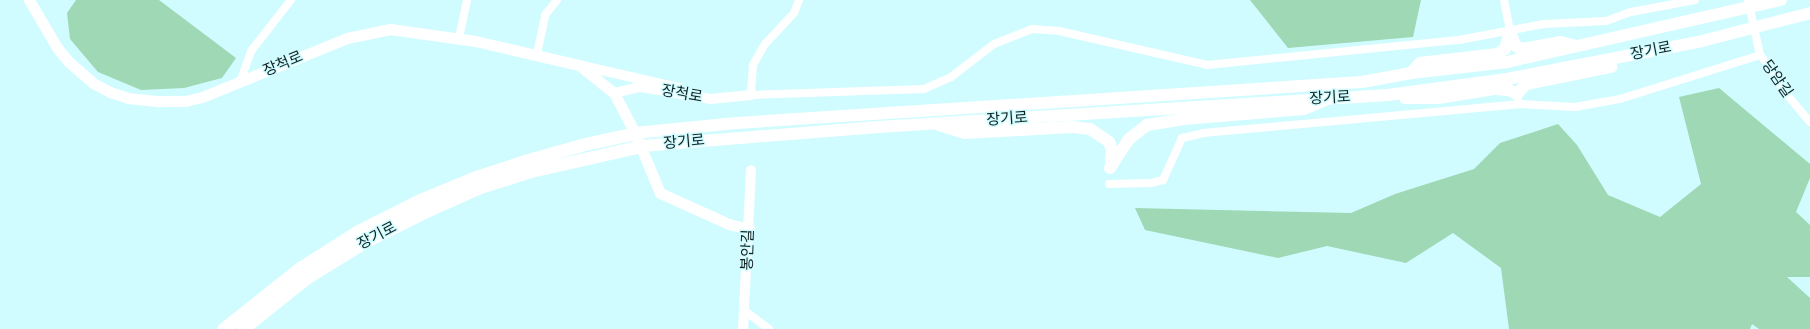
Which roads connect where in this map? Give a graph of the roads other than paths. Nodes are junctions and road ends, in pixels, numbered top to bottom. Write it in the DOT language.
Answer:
graph roads {
  1 [pos="29,0"];
  2 [pos="290,0"];
  3 [pos="467,0"];
  4 [pos="557,0"];
  5 [pos="799,0"];
  6 [pos="1504,0"];
  7 [pos="1695,0"];
  8 [pos="1748,0"];
  9 [pos="1781,0"];
  10 [pos="1810,13"];
  11 [pos="1510,31"];
  12 [pos="459,38"];
  13 [pos="1702,41"];
  14 [pos="1579,47"];
  15 [pos="537,54"];
  16 [pos="1760,55"];
  17 [pos="579,65"];
  18 [pos="1411,73"];
  19 [pos="240,82"];
  20 [pos="614,93"];
  21 [pos="1388,95"];
  22 [pos="751,96"];
  23 [pos="1329,97"];
  24 [pos="711,99"];
  25 [pos="1518,99"];
  26 [pos="1810,122"];
  27 [pos="936,123"];
  28 [pos="636,133"];
  29 [pos="641,146"];
  30 [pos="751,170"];
  31 [pos="1109,184"];
  32 [pos="749,229"];
  33 [pos="745,311"];
  34 [pos="223,329"];
  35 [pos="242,329"];
  36 [pos="743,329"];
  37 [pos="769,329"];
  1 -- 19 [label="main road, 장척로"];
  2 -- 19 [label="street"];
  3 -- 12 [label="street"];
  4 -- 15 [label="street"];
  5 -- 22 [label="street"];
  6 -- 11 [label="street"];
  7 -- 11 [label="street"];
  8 -- 16 [label="street"];
  9 -- 14 [label="main road, 장기로"];
  10 -- 13 [label="main road, 장기로"];
  11 -- 14 [label="main road"];
  11 -- 18 [label="main road"];
  11 -- 22 [label="street"];
  12 -- 15 [label="main road, 장척로"];
  12 -- 19 [label="main road, 장척로"];
  13 -- 21 [label="main road, 장기로"];
  13 -- 25 [label="main road"];
  14 -- 18 [label="main road, 장기로"];
  15 -- 17 [label="main road, 장척로"];
  16 -- 25 [label="street"];
  16 -- 26 [label="street, 당암길"];
  17 -- 20 [label="main road"];
  17 -- 24 [label="street"];
  18 -- 28 [label="main road, 장기로"];
  20 -- 24 [label="street, 장척로"];
  20 -- 28 [label="main road"];
  21 -- 23 [label="main road, 장기로"];
  21 -- 25 [label="main road"];
  22 -- 24 [label="street, 장척로"];
  23 -- 27 [label="main road, 장기로"];
  23 -- 27 [label="main road"];
  25 -- 31 [label="street"];
  27 -- 29 [label="main road, 장기로"];
  28 -- 29 [label="main road"];
  28 -- 34 [label="highway, 장기로"];
  29 -- 32 [label="main road"];
  29 -- 35 [label="highway, 장기로"];
  30 -- 32 [label="street, 봉안길"];
  32 -- 33 [label="street, 봉안길"];
  33 -- 36 [label="street, 봉안길"];
  33 -- 37 [label="street"];
}
